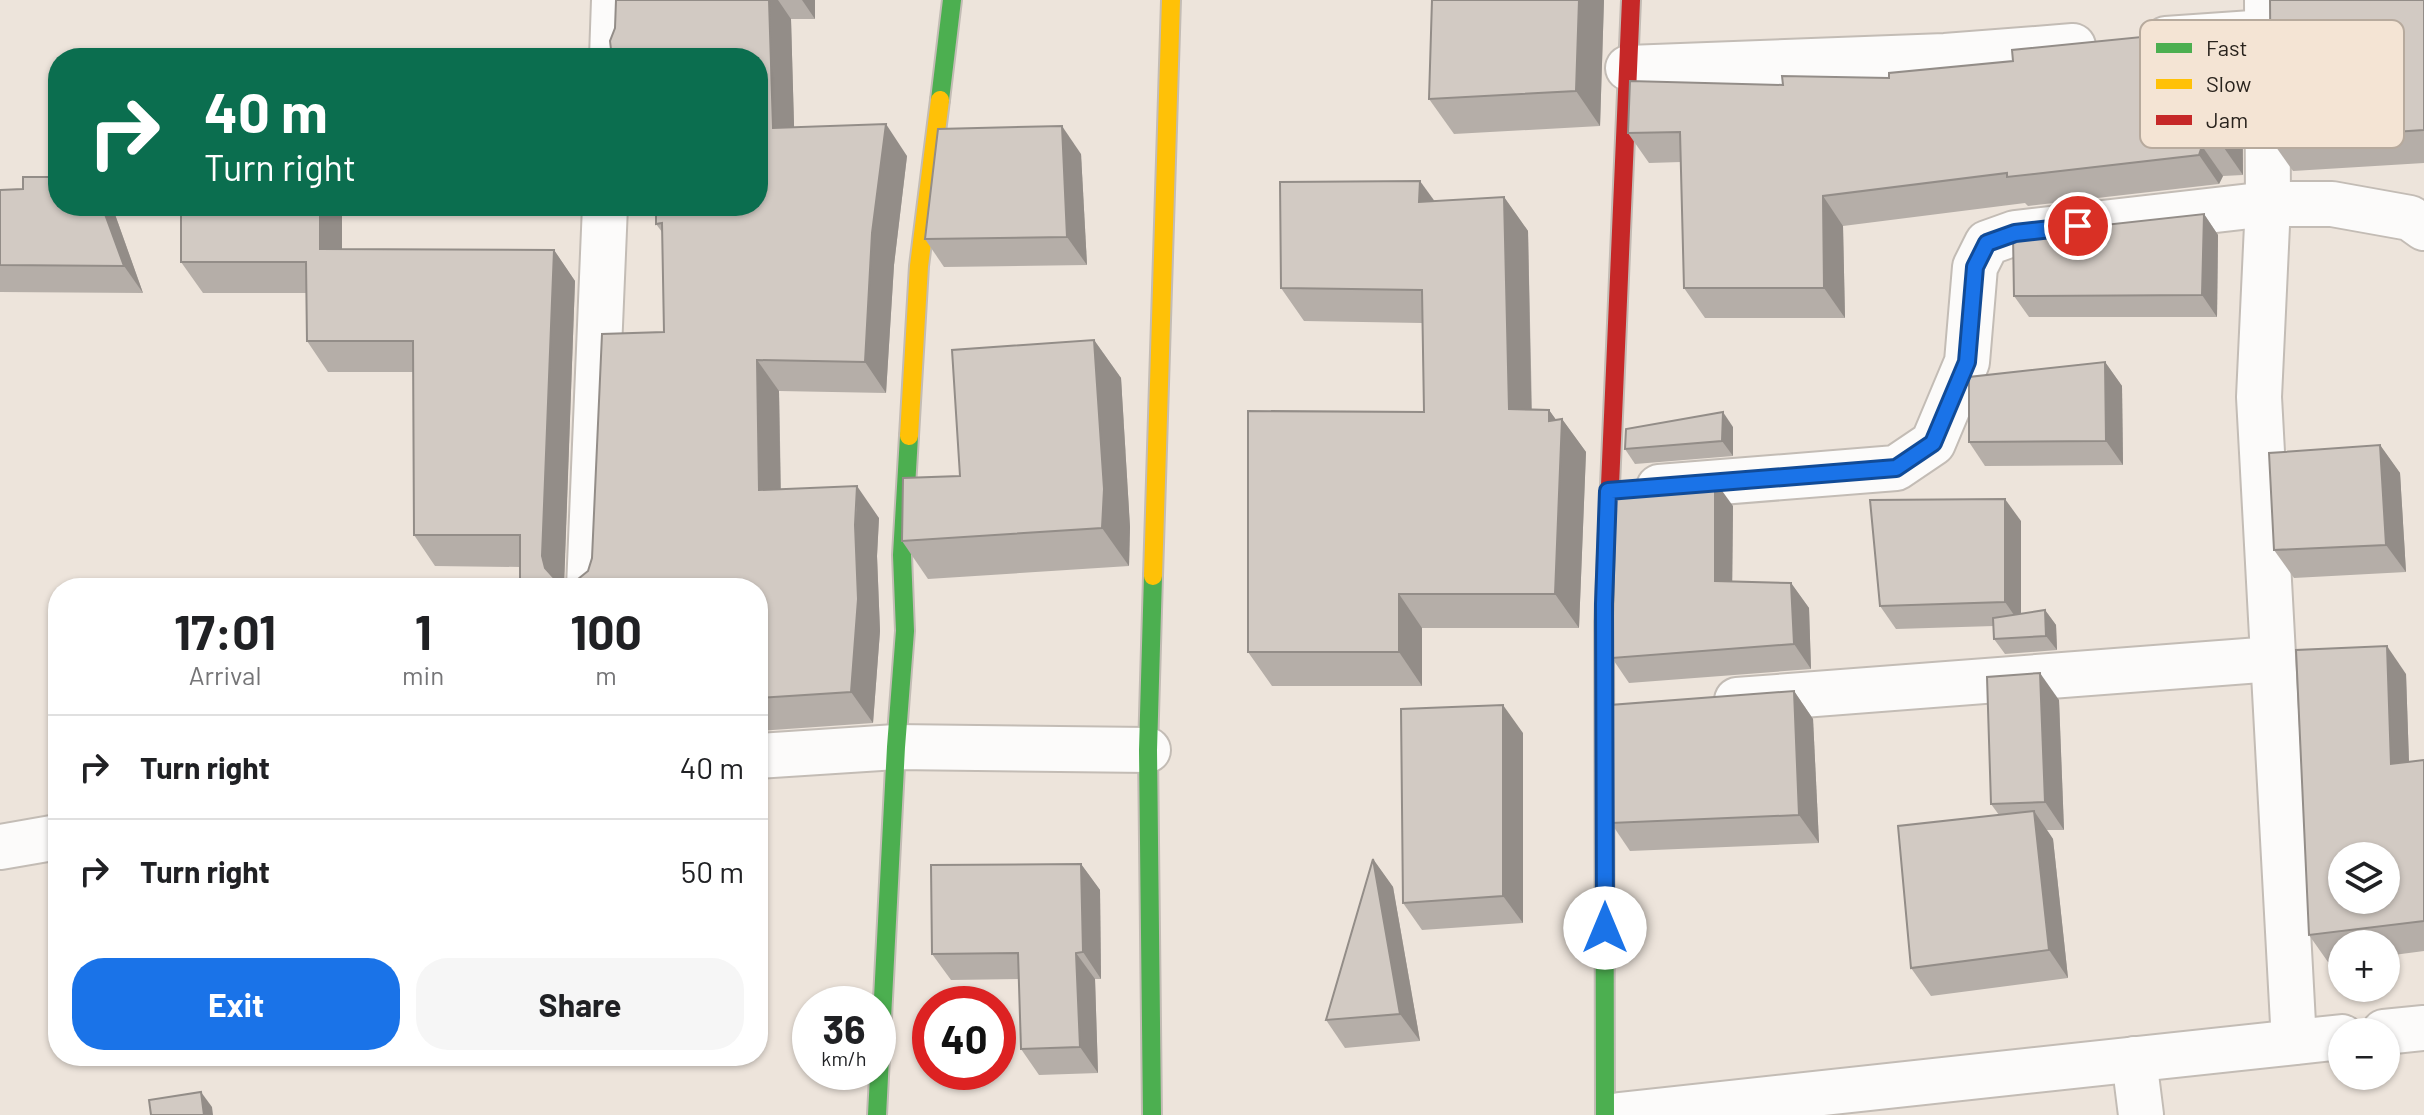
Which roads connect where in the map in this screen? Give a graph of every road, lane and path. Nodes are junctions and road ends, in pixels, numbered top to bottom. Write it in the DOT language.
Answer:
graph roads {
  1 [pos="614,0"];
  2 [pos="952,0"];
  3 [pos="1171,0"];
  4 [pos="1631,0"];
  5 [pos="2267,16"];
  6 [pos="2245,20"];
  7 [pos="2140,39"];
  8 [pos="612,48"];
  9 [pos="1628,68"];
  10 [pos="2268,148"];
  11 [pos="2268,204"];
  12 [pos="605,216"];
  13 [pos="2424,228"];
  14 [pos="1608,491"];
  15 [pos="589,578"];
  16 [pos="2273,659"];
  17 [pos="1700,702"];
  18 [pos="896,747"];
  19 [pos="1148,750"];
  20 [pos="768,755"];
  21 [pos="48,839"];
  22 [pos="0,847"];
  23 [pos="2424,1028"];
  24 [pos="2400,1030"];
  25 [pos="2328,1038"];
  26 [pos="2294,1042"];
  27 [pos="2134,1059"];
  28 [pos="877,1115"];
  29 [pos="1152,1115"];
  30 [pos="1605,1115"];
  31 [pos="1619,1115"];
  32 [pos="2141,1115"];
  1 -- 8 [label="street"];
  2 -- 18 [label="street"];
  3 -- 19 [label="street"];
  4 -- 9 [label="street"];
  5 -- 6 [label="street"];
  7 -- 9 [label="street"];
  9 -- 14 [label="street"];
  10 -- 11 [label="street"];
  11 -- 13 [label="street"];
  11 -- 14 [label="street"];
  11 -- 16 [label="street"];
  12 -- 15 [label="street"];
  14 -- 30 [label="street"];
  16 -- 17 [label="street"];
  16 -- 26 [label="street"];
  18 -- 19 [label="street"];
  18 -- 20 [label="street"];
  18 -- 28 [label="street"];
  19 -- 29 [label="street"];
  21 -- 22 [label="street"];
  23 -- 24 [label="street"];
  25 -- 26 [label="street"];
  26 -- 27 [label="street"];
  27 -- 31 [label="street"];
  27 -- 32 [label="street"];
}
